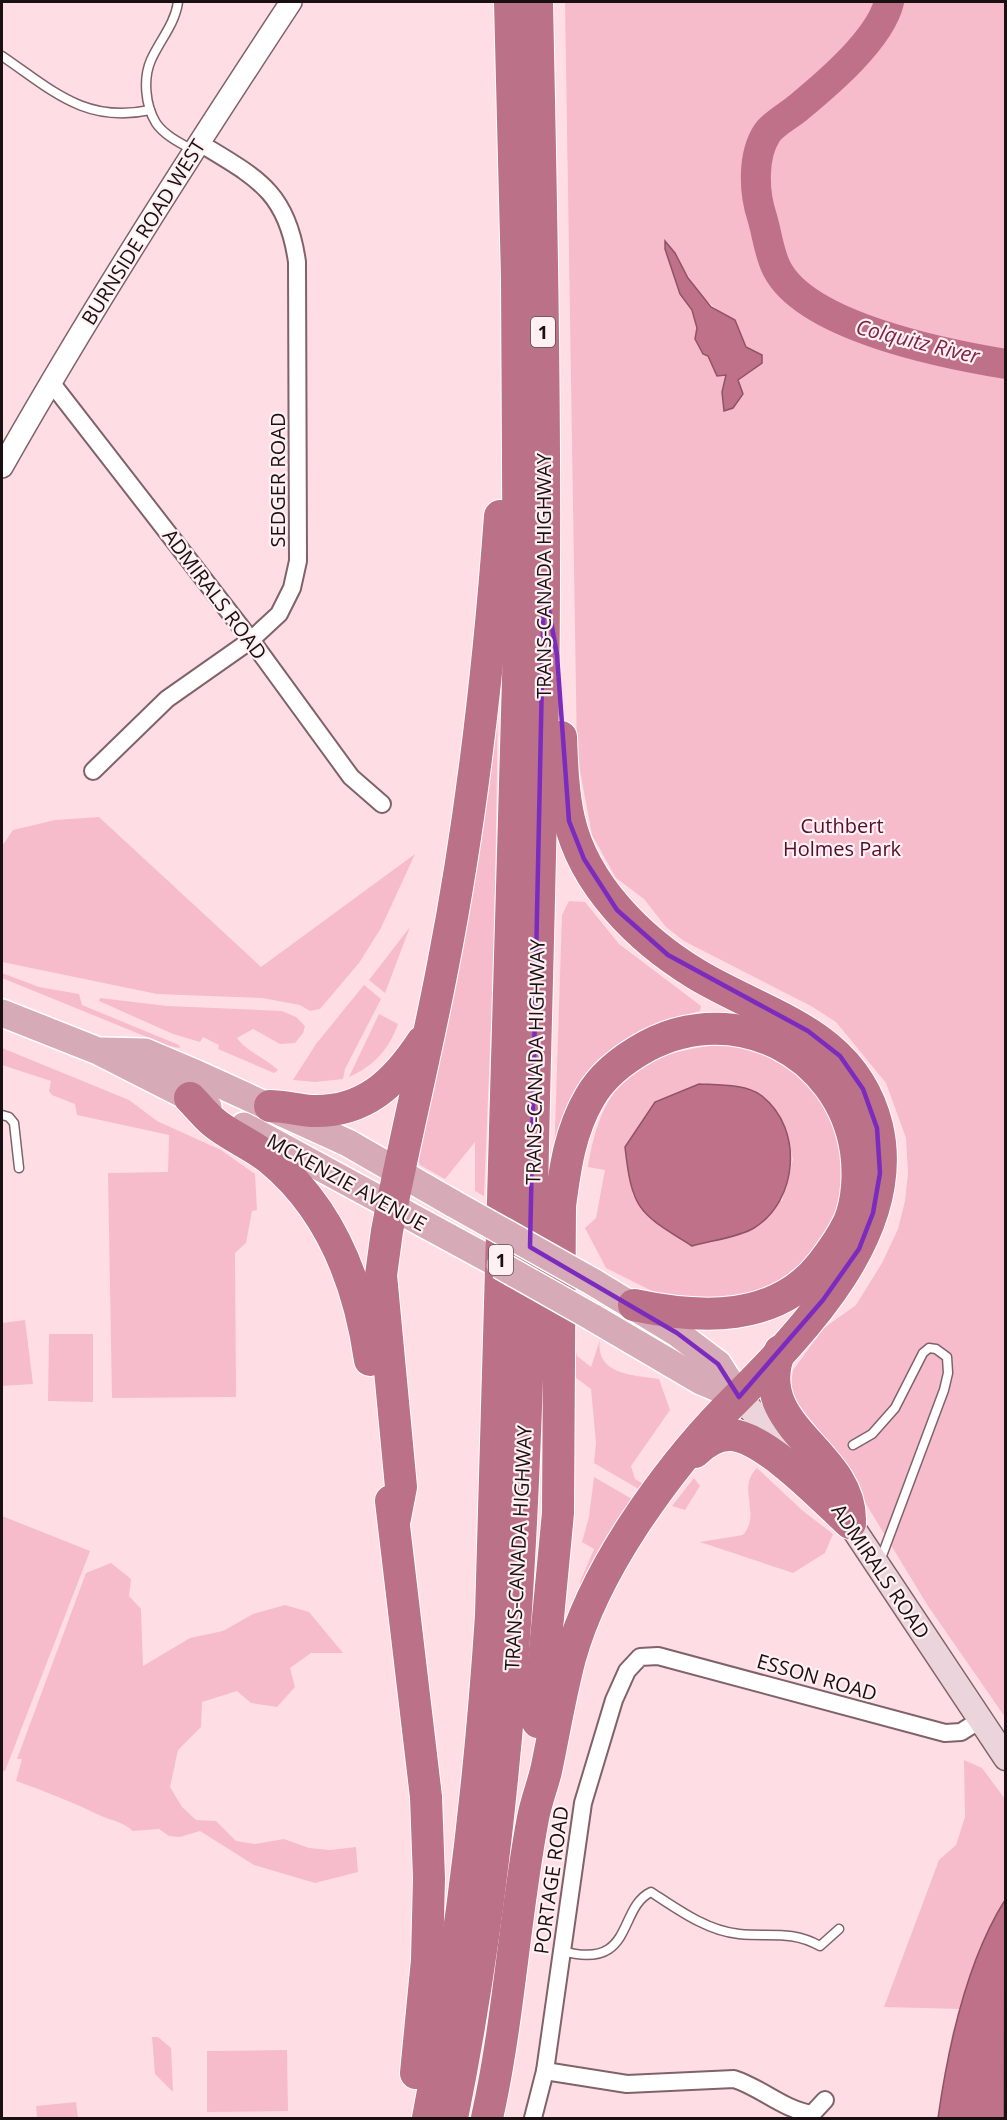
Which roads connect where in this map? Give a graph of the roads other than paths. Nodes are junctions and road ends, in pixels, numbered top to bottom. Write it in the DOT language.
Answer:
graph roads {
  1 [pos="178,2"];
  2 [pos="291,2"];
  3 [pos="510,2"];
  4 [pos="537,2"];
  5 [pos="547,2"];
  6 [pos="2,56"];
  7 [pos="538,83"];
  8 [pos="150,110"];
  9 [pos="196,146"];
  10 [pos="51,381"];
  11 [pos="519,397"];
  12 [pos="7,444"];
  13 [pos="2,467"];
  14 [pos="544,582"];
  15 [pos="251,640"];
  16 [pos="93,771"];
  17 [pos="382,804"];
  18 [pos="2,1013"];
  19 [pos="429,1031"];
  20 [pos="98,1051"];
  21 [pos="190,1098"];
  22 [pos="270,1106"];
  23 [pos="2,1115"];
  24 [pos="19,1168"];
  25 [pos="399,1172"];
  26 [pos="392,1207"];
  27 [pos="593,1282"];
  28 [pos="634,1305"];
  29 [pos="592,1317"];
  30 [pos="780,1351"];
  31 [pos="739,1397"];
  32 [pos="853,1445"];
  33 [pos="672,1472"];
  34 [pos="394,1523"];
  35 [pos="850,1523"];
  36 [pos="878,1565"];
  37 [pos="640,1657"];
  38 [pos="980,1720"];
  39 [pos="1005,1758"];
  40 [pos="533,1816"];
  41 [pos="839,1929"];
  42 [pos="562,1951"];
  43 [pos="545,2072"];
  44 [pos="825,2100"];
  45 [pos="812,2116"];
  46 [pos="408,2118"];
  47 [pos="428,2118"];
  48 [pos="452,2118"];
  49 [pos="488,2118"];
  50 [pos="533,2118"];
  1 -- 8 [label="lane"];
  2 -- 9 [label="street, BURNSIDE ROAD WEST"];
  3 -- 11 [label="highway, TRANS-CANADA HIGHWAY / 1"];
  4 -- 7 [label="highway, TRANS-CANADA HIGHWAY / 1"];
  5 -- 7 [label="highway"];
  6 -- 8 [label="lane"];
  7 -- 14 [label="highway, TRANS-CANADA HIGHWAY / 1"];
  8 -- 9 [label="lane"];
  9 -- 10 [label="street, BURNSIDE ROAD WEST"];
  9 -- 15 [label="street, SEDGER ROAD"];
  10 -- 12 [label="street, BURNSIDE ROAD WEST"];
  10 -- 15 [label="street, ADMIRALS ROAD"];
  11 -- 19 [label="highway"];
  11 -- 47 [label="highway, TRANS-CANADA HIGHWAY / 1"];
  12 -- 13 [label="street, BURNSIDE ROAD WEST"];
  14 -- 30 [label="highway"];
  14 -- 48 [label="highway, TRANS-CANADA HIGHWAY / 1"];
  15 -- 16 [label="street, SEDGER ROAD"];
  15 -- 17 [label="street, ADMIRALS ROAD"];
  18 -- 20 [label="main road, MCKENZIE AVENUE"];
  19 -- 22 [label="highway"];
  19 -- 25 [label="highway"];
  20 -- 21 [label="main road, MCKENZIE AVENUE"];
  20 -- 22 [label="main road, MCKENZIE AVENUE"];
  21 -- 26 [label="main road, MCKENZIE AVENUE"];
  21 -- 34 [label="highway"];
  22 -- 25 [label="main road, MCKENZIE AVENUE"];
  23 -- 24 [label="lane"];
  25 -- 26 [label="highway"];
  25 -- 27 [label="main road, MCKENZIE AVENUE, bridge"];
  26 -- 29 [label="main road, MCKENZIE AVENUE, bridge"];
  26 -- 34 [label="highway"];
  27 -- 28 [label="main road, ADMIRALS ROAD"];
  28 -- 31 [label="main road, ADMIRALS ROAD"];
  28 -- 40 [label="highway"];
  29 -- 31 [label="main road, ADMIRALS ROAD"];
  30 -- 31 [label="highway"];
  30 -- 35 [label="highway"];
  31 -- 33 [label="highway"];
  31 -- 35 [label="main road, ADMIRALS ROAD"];
  32 -- 36 [label="lane"];
  33 -- 35 [label="highway"];
  33 -- 40 [label="highway"];
  34 -- 46 [label="highway"];
  35 -- 36 [label="main road, ADMIRALS ROAD"];
  36 -- 38 [label="main road, ADMIRALS ROAD"];
  37 -- 38 [label="street, ESSON ROAD"];
  37 -- 42 [label="street, PORTAGE ROAD"];
  38 -- 39 [label="main road, ADMIRALS ROAD"];
  40 -- 49 [label="highway"];
  41 -- 42 [label="lane"];
  42 -- 43 [label="street, PORTAGE ROAD"];
  43 -- 45 [label="street"];
  43 -- 50 [label="street, PORTAGE ROAD"];
  44 -- 45 [label="street"];
}
